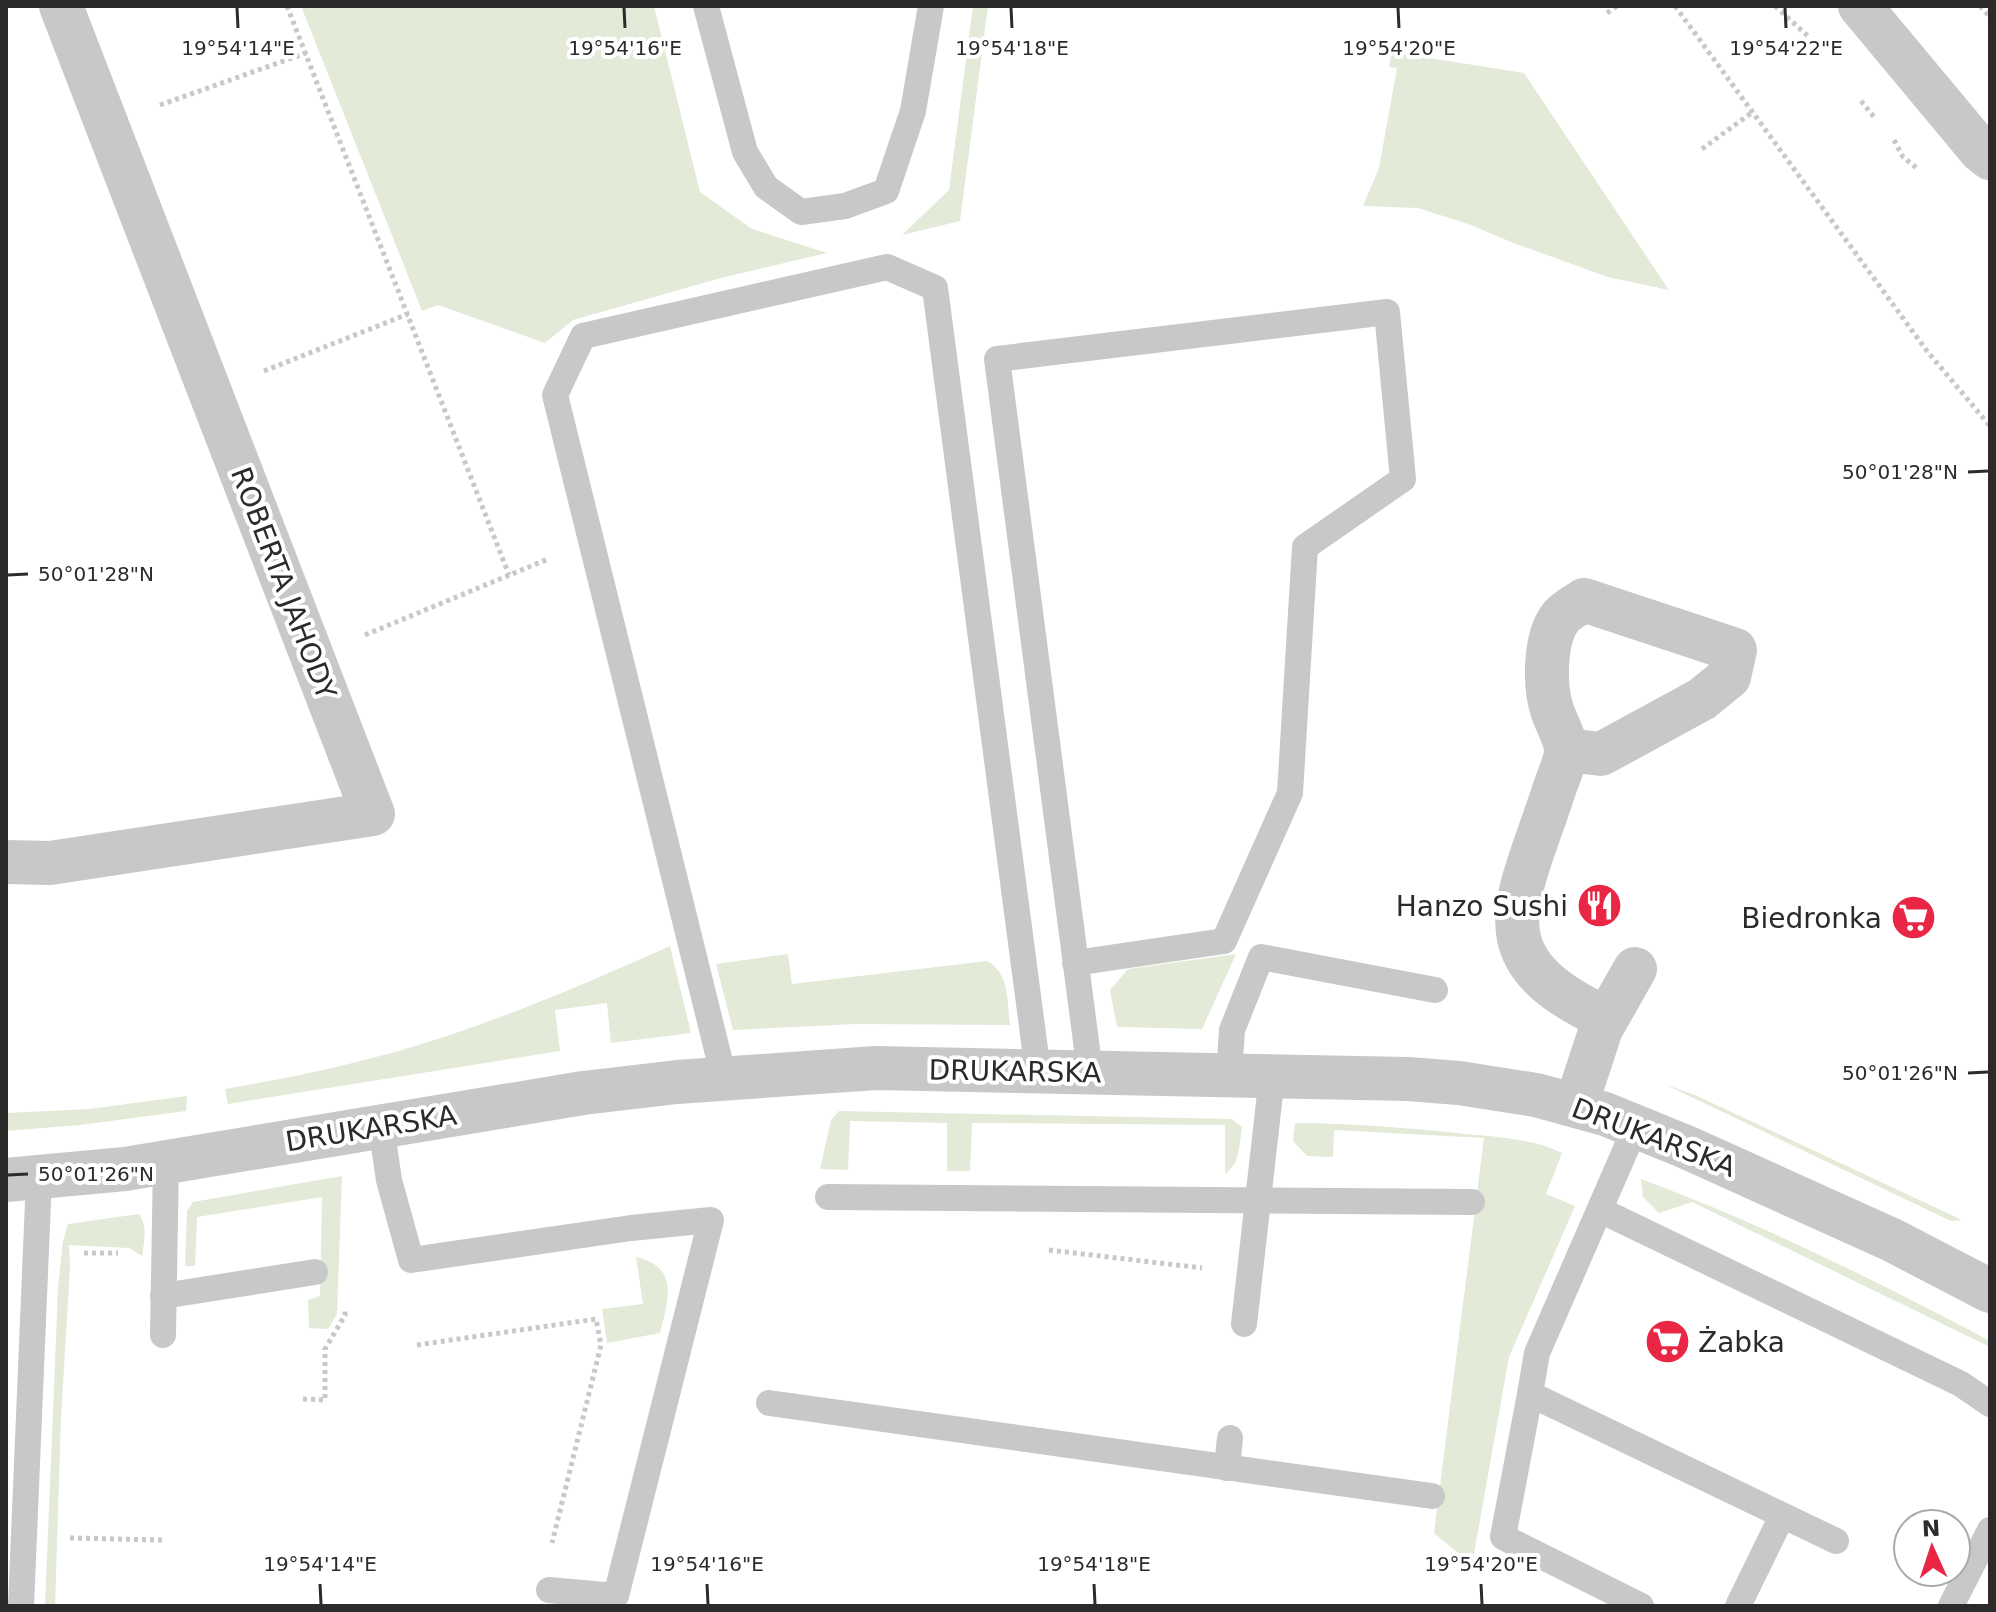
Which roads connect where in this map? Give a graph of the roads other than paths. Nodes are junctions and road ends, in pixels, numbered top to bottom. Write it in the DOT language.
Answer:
graph roads {
  1 [pos="61,6"];
  2 [pos="706,6"];
  3 [pos="931,6"];
  4 [pos="1860,6"];
  5 [pos="1990,158"];
  6 [pos="1567,750"];
  7 [pos="6,862"];
  8 [pos="1075,963"];
  9 [pos="1635,969"];
  10 [pos="1435,990"];
  11 [pos="1606,1018"];
  12 [pos="1038,1072"];
  13 [pos="1090,1072"];
  14 [pos="1229,1076"];
  15 [pos="1272,1076"];
  16 [pos="724,1078"];
  17 [pos="1576,1105"];
  18 [pos="381,1126"];
  19 [pos="1636,1126"];
  20 [pos="166,1161"];
  21 [pos="22,1179"];
  22 [pos="828,1197"];
  23 [pos="1258,1200"];
  24 [pos="1472,1202"];
  25 [pos="1600,1210"];
  26 [pos="315,1272"];
  27 [pos="1990,1291"];
  28 [pos="163,1296"];
  29 [pos="1244,1324"];
  30 [pos="163,1335"];
  31 [pos="1530,1394"];
  32 [pos="769,1403"];
  33 [pos="1990,1404"];
  34 [pos="17,1432"];
  35 [pos="1230,1438"];
  36 [pos="1227,1468"];
  37 [pos="1432,1496"];
  38 [pos="1782,1516"];
  39 [pos="1990,1530"];
  40 [pos="1836,1541"];
  41 [pos="549,1590"];
  42 [pos="1946,1597"];
  43 [pos="21,1606"];
  44 [pos="1641,1606"];
  45 [pos="1738,1606"];
  1 -- 7 [label="street, ROBERTA JAHODY"];
  2 -- 3 [label="lane"];
  4 -- 5 [label="street"];
  6 -- 11 [label="street"];
  8 -- 8 [label="lane"];
  8 -- 13 [label="lane"];
  9 -- 11 [label="street"];
  10 -- 14 [label="lane"];
  11 -- 17 [label="street"];
  12 -- 13 [label="street, DRUKARSKA"];
  12 -- 16 [label="street, DRUKARSKA"];
  12 -- 16 [label="lane"];
  13 -- 14 [label="street, DRUKARSKA"];
  14 -- 15 [label="street, DRUKARSKA"];
  15 -- 17 [label="street, DRUKARSKA"];
  15 -- 23 [label="lane"];
  16 -- 18 [label="street, DRUKARSKA"];
  17 -- 19 [label="street, DRUKARSKA"];
  18 -- 20 [label="street, DRUKARSKA"];
  18 -- 41 [label="lane"];
  19 -- 25 [label="lane"];
  19 -- 27 [label="street, DRUKARSKA"];
  20 -- 21 [label="street, DRUKARSKA"];
  20 -- 28 [label="lane"];
  21 -- 34 [label="lane"];
  22 -- 23 [label="lane"];
  23 -- 24 [label="lane"];
  23 -- 29 [label="lane"];
  25 -- 31 [label="lane"];
  25 -- 33 [label="lane"];
  26 -- 28 [label="lane"];
  28 -- 30 [label="lane"];
  31 -- 38 [label="lane"];
  31 -- 44 [label="lane"];
  32 -- 36 [label="lane"];
  34 -- 43 [label="lane"];
  35 -- 36 [label="lane"];
  36 -- 37 [label="lane"];
  38 -- 40 [label="lane"];
  38 -- 45 [label="lane"];
  39 -- 42 [label="lane"];
}
